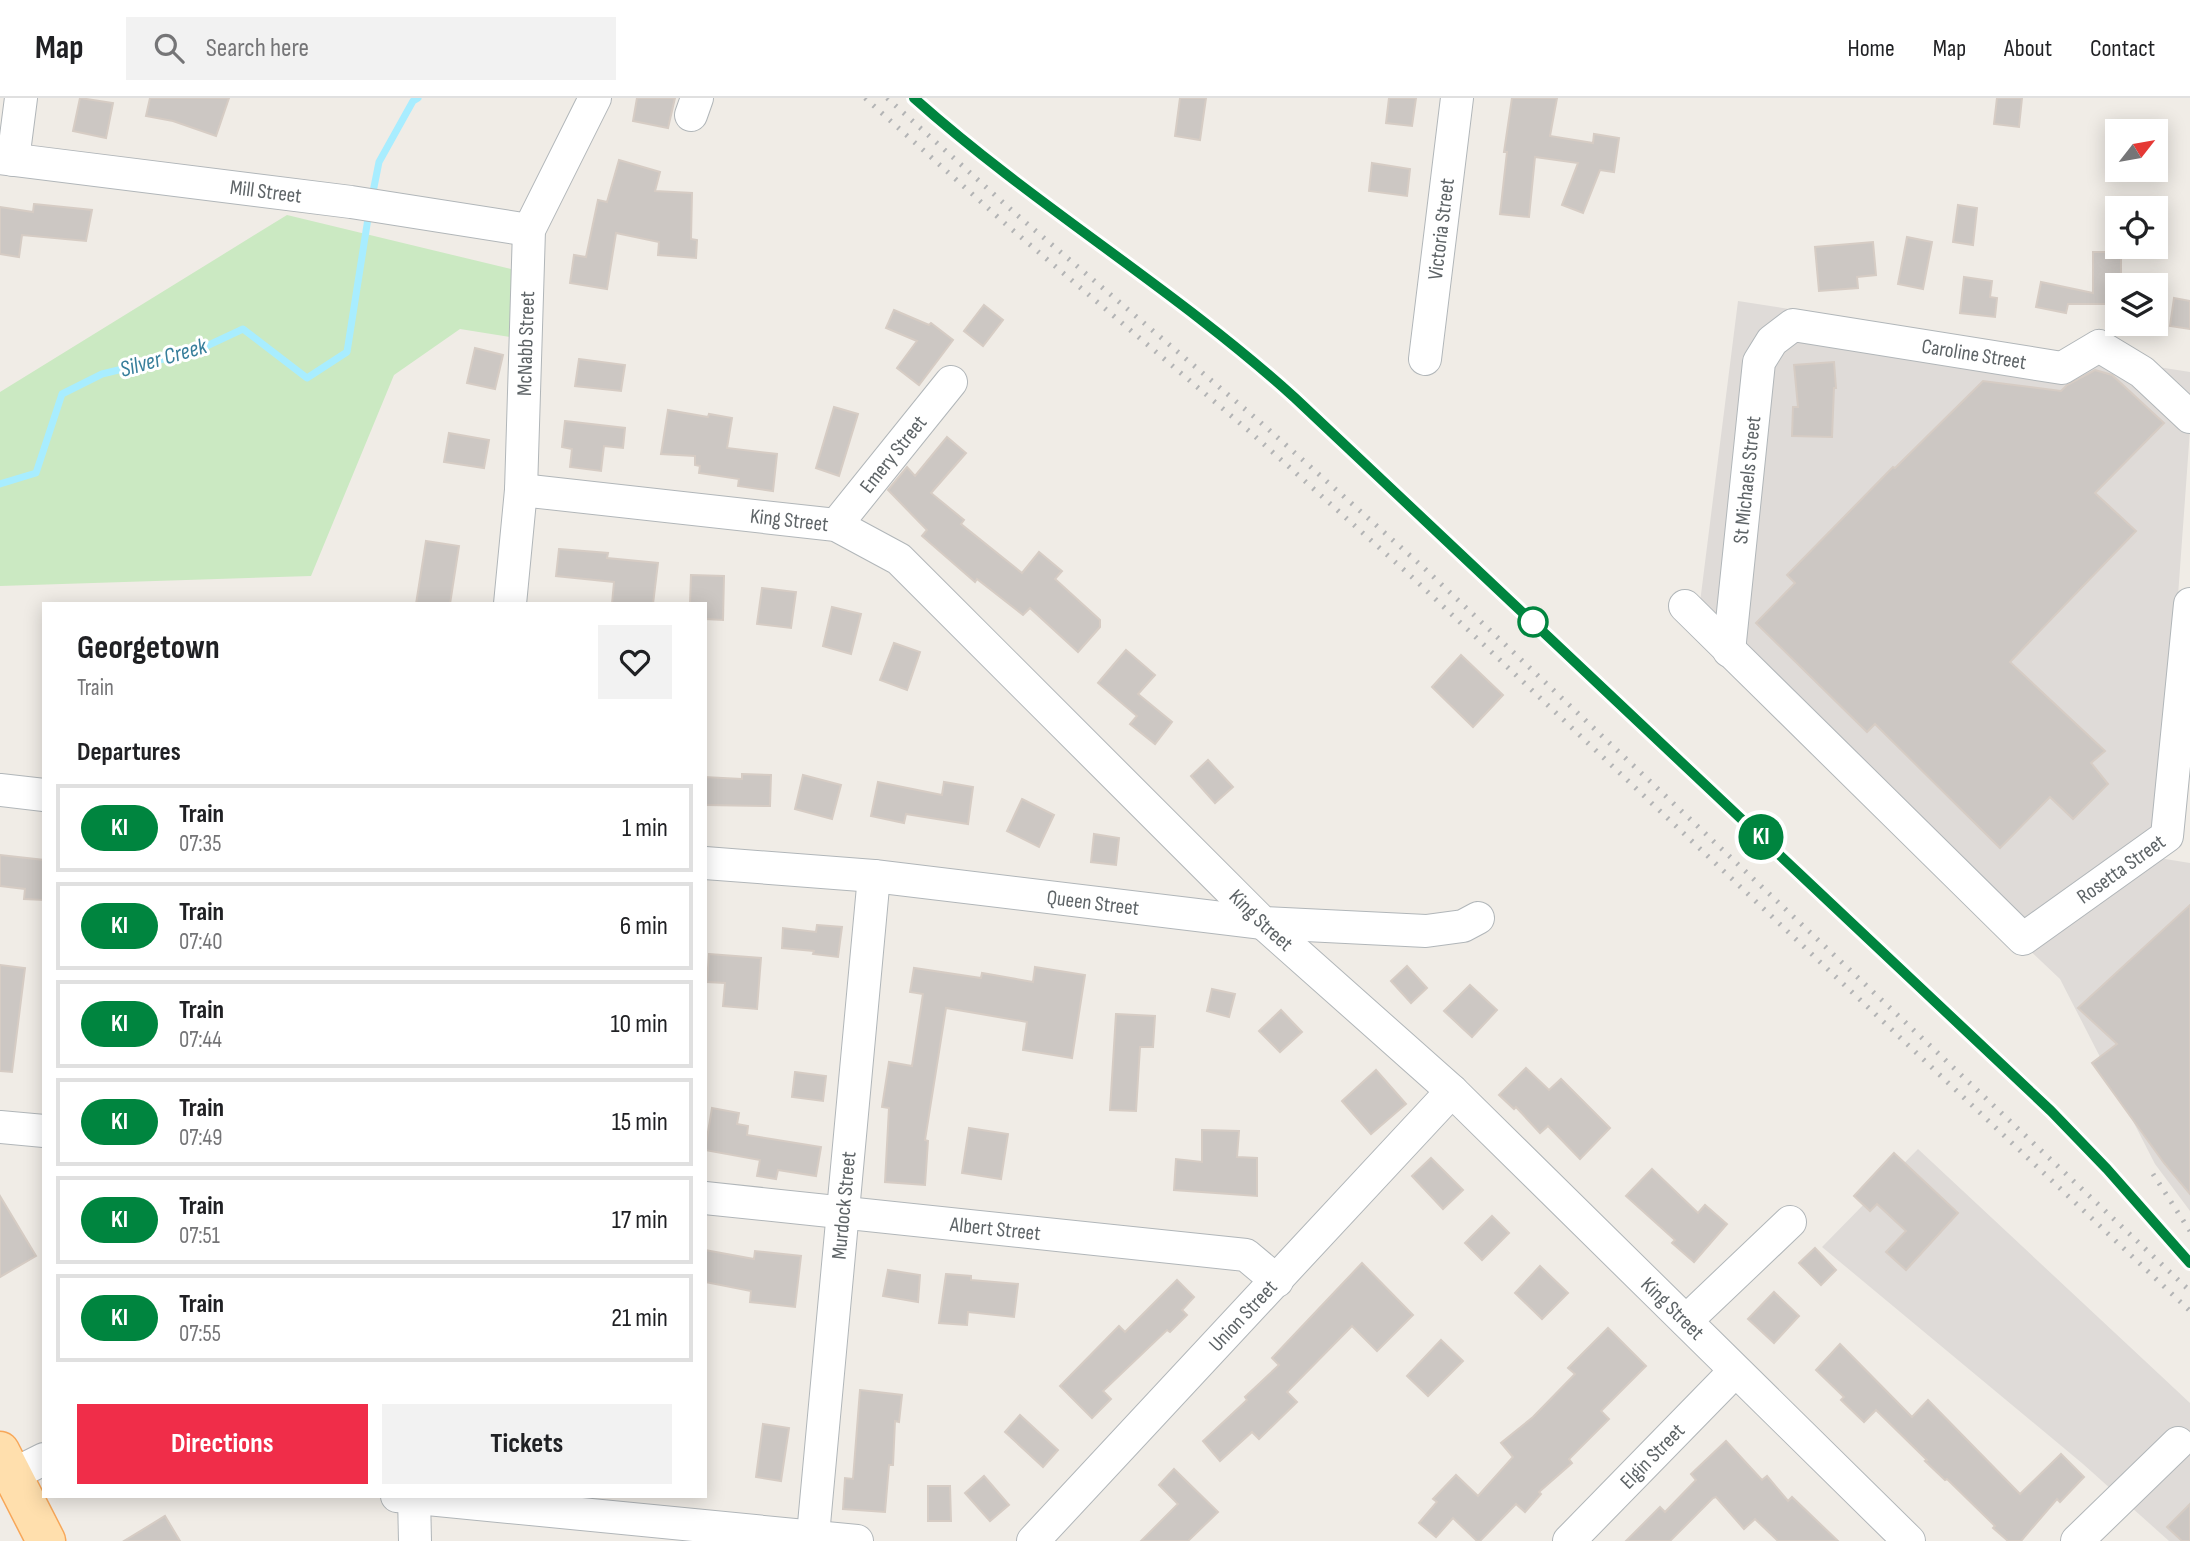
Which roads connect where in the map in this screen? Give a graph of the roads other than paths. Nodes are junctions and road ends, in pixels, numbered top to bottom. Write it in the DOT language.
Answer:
graph roads {
  1 [pos="21,98"];
  2 [pos="595,98"];
  3 [pos="1457,98"];
  4 [pos="6,159"];
  5 [pos="529,230"];
  6 [pos="1793,325"];
  7 [pos="1425,359"];
  8 [pos="951,382"];
  9 [pos="2190,417"];
  10 [pos="521,489"];
  11 [pos="835,525"];
  12 [pos="510,602"];
  13 [pos="2190,604"];
  14 [pos="1685,606"];
  15 [pos="1729,651"];
  16 [pos="0,790"];
  17 [pos="42,795"];
  18 [pos="2179,838"];
  19 [pos="707,863"];
  20 [pos="873,876"];
  21 [pos="1478,918"];
  22 [pos="1263,923"];
  23 [pos="1452,1091"];
  24 [pos="0,1127"];
  25 [pos="42,1131"];
  26 [pos="707,1198"];
  27 [pos="843,1212"];
  28 [pos="1790,1223"];
  29 [pos="1276,1281"];
  30 [pos="1686,1321"];
  31 [pos="1735,1371"];
  32 [pos="2178,1443"];
  33 [pos="19,1462"];
  34 [pos="408,1498"];
  35 [pos="419,1498"];
  36 [pos="813,1535"];
  37 [pos="1901,1538"];
  38 [pos="46,1541"];
  39 [pos="415,1541"];
  40 [pos="858,1541"];
  41 [pos="1033,1541"];
  42 [pos="1569,1541"];
  43 [pos="2077,1541"];
  1 -- 4 [label="street"];
  2 -- 5 [label="street, McNabb Street"];
  3 -- 7 [label="street, Victoria Street"];
  4 -- 5 [label="street, Mill Street"];
  5 -- 10 [label="street, McNabb Street"];
  6 -- 9 [label="street, Caroline Street"];
  6 -- 15 [label="street, St Michaels Street"];
  8 -- 11 [label="street, Emery Street"];
  10 -- 11 [label="street, King Street"];
  10 -- 12 [label="street, McNabb Street"];
  11 -- 22 [label="street, King Street"];
  13 -- 18 [label="street, Rosetta Street"];
  14 -- 15 [label="street"];
  15 -- 18 [label="street, Rosetta Street"];
  16 -- 17 [label="street"];
  19 -- 20 [label="street, Queen Street"];
  20 -- 22 [label="street, Queen Street"];
  20 -- 27 [label="street, Murdock Street"];
  21 -- 22 [label="street, Queen Street"];
  22 -- 23 [label="street, King Street"];
  23 -- 29 [label="street, Union Street"];
  23 -- 30 [label="street, King Street"];
  24 -- 25 [label="street"];
  26 -- 27 [label="street, Albert Street"];
  27 -- 29 [label="street, Albert Street"];
  27 -- 36 [label="street, Murdock Street"];
  28 -- 30 [label="street"];
  29 -- 41 [label="street, Union Street"];
  30 -- 31 [label="street, King Street"];
  31 -- 37 [label="street, King Street"];
  31 -- 42 [label="street, Elgin Street"];
  32 -- 43 [label="street"];
  33 -- 38 [label="main road"];
  34 -- 39 [label="street"];
  35 -- 36 [label="street"];
  36 -- 40 [label="street"];
}
